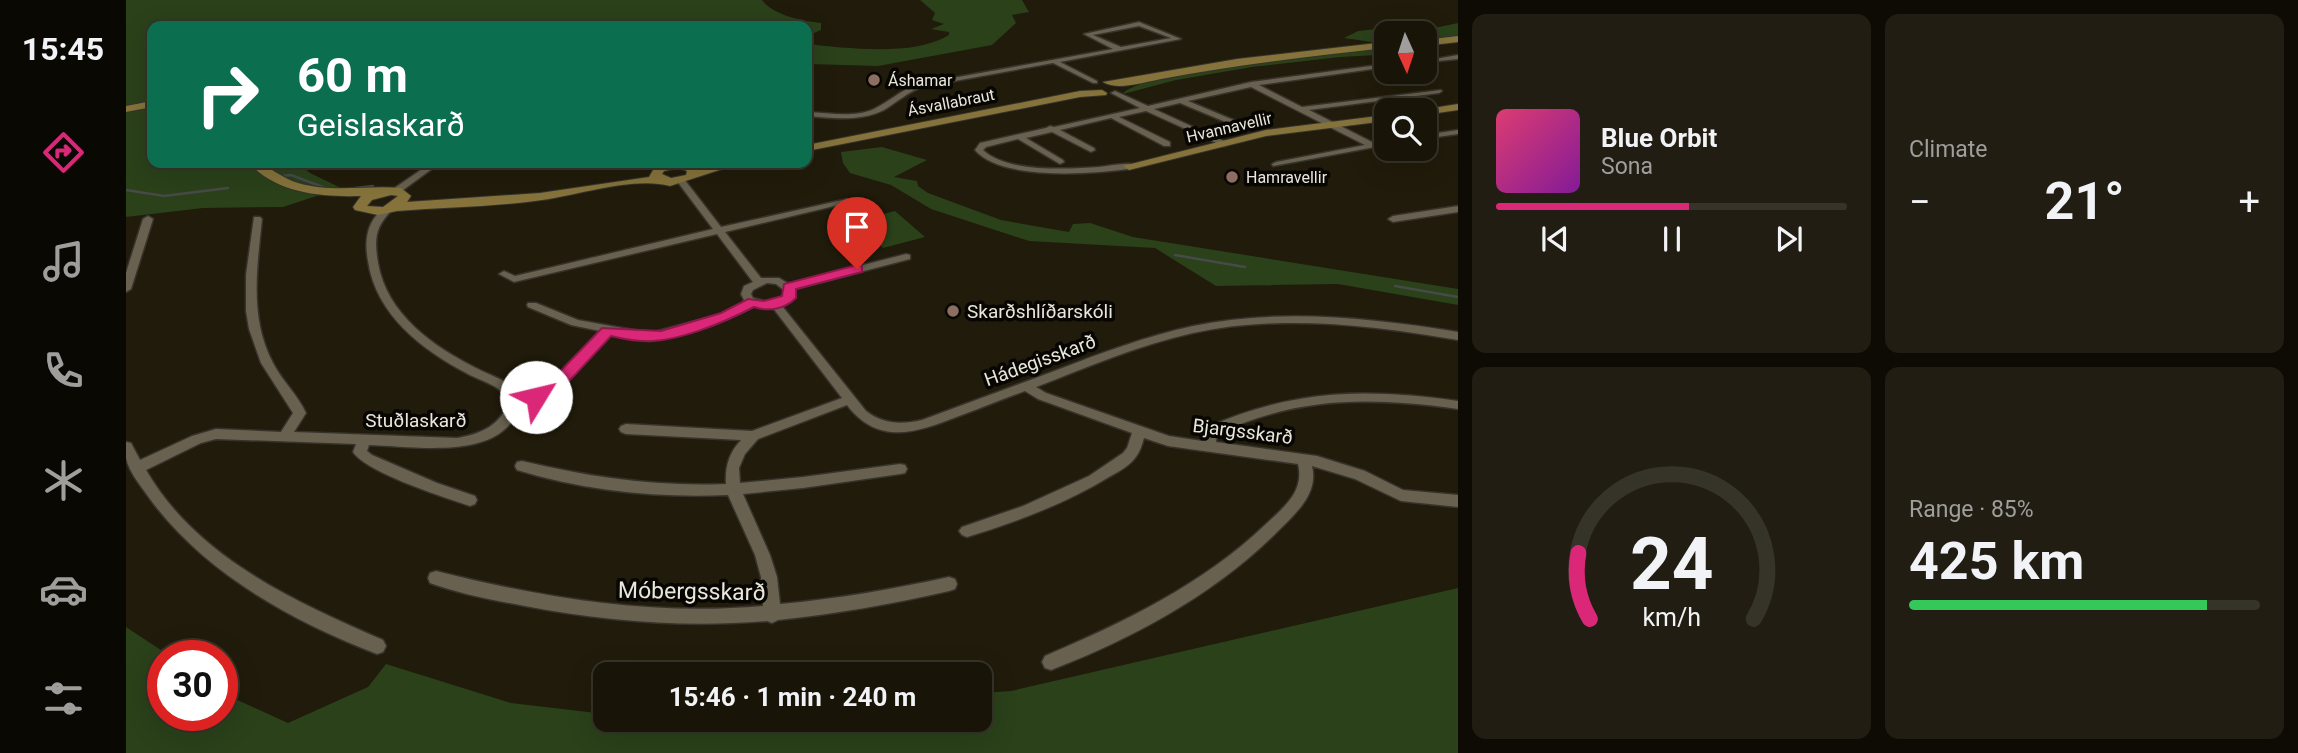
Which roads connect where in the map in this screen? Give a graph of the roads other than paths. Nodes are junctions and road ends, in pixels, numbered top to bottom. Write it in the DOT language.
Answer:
graph roads {
  1 [pos="1458,38"];
  2 [pos="1437,40"];
  3 [pos="1374,47"];
  4 [pos="1374,48"];
  5 [pos="1121,50"];
  6 [pos="1458,57"];
  7 [pos="1438,59"];
  8 [pos="1055,62"];
  9 [pos="1374,68"];
  10 [pos="1092,84"];
  11 [pos="1251,84"];
  12 [pos="1105,87"];
  13 [pos="1118,91"];
  14 [pos="1438,91"];
  15 [pos="1178,100"];
  16 [pos="147,104"];
  17 [pos="1144,107"];
  18 [pos="1458,107"];
  19 [pos="126,108"];
  20 [pos="1301,109"];
  21 [pos="1437,110"];
  22 [pos="812,114"];
  23 [pos="1110,115"];
  24 [pos="1374,120"];
  25 [pos="1333,125"];
  26 [pos="1240,126"];
  27 [pos="1050,128"];
  28 [pos="1458,132"];
  29 [pos="1437,135"];
  30 [pos="1018,136"];
  31 [pos="1167,144"];
  32 [pos="1223,144"];
  33 [pos="1372,145"];
  34 [pos="812,146"];
  35 [pos="812,146"];
  36 [pos="1091,150"];
  37 [pos="1060,162"];
  38 [pos="1276,164"];
  39 [pos="1125,167"];
  40 [pos="249,168"];
  41 [pos="261,168"];
  42 [pos="430,168"];
  43 [pos="701,168"];
  44 [pos="704,168"];
  45 [pos="664,170"];
  46 [pos="692,170"];
  47 [pos="681,181"];
  48 [pos="380,192"];
  49 [pos="401,194"];
  50 [pos="844,201"];
  51 [pos="391,208"];
  52 [pos="1458,209"];
  53 [pos="369,213"];
  54 [pos="148,219"];
  55 [pos="257,219"];
  56 [pos="1393,219"];
  57 [pos="718,230"];
  58 [pos="906,257"];
  59 [pos="504,274"];
  60 [pos="758,281"];
  61 [pos="789,287"];
  62 [pos="126,289"];
  63 [pos="752,302"];
  64 [pos="532,305"];
  65 [pos="776,305"];
  66 [pos="607,331"];
  67 [pos="1458,336"];
  68 [pos="1026,386"];
  69 [pos="515,400"];
  70 [pos="849,400"];
  71 [pos="1458,405"];
  72 [pos="626,429"];
  73 [pos="1139,432"];
  74 [pos="285,436"];
  75 [pos="753,436"];
  76 [pos="364,440"];
  77 [pos="126,447"];
  78 [pos="1209,447"];
  79 [pos="1303,458"];
  80 [pos="522,466"];
  81 [pos="137,468"];
  82 [pos="900,469"];
  83 [pos="734,490"];
  84 [pos="470,500"];
  85 [pos="1458,501"];
  86 [pos="967,531"];
  87 [pos="436,578"];
  88 [pos="949,584"];
  89 [pos="772,615"];
  90 [pos="377,646"];
  91 [pos="1051,662"];
  1 -- 2 [label="main road"];
  3 -- 12 [label="main road, Ásvallabraut"];
  4 -- 13 [label="main road, Ásvallabraut"];
  5 -- 5 [label="street"];
  5 -- 8 [label="street"];
  6 -- 7 [label="street"];
  8 -- 10 [label="street"];
  8 -- 22 [label="street"];
  9 -- 11 [label="street"];
  10 -- 12 [label="main road, Ásvallabraut"];
  10 -- 35 [label="main road, Ásvallabraut"];
  11 -- 15 [label="street"];
  11 -- 20 [label="street"];
  12 -- 13 [label="main road, Ásvallabraut"];
  12 -- 34 [label="main road, Ásvallabraut"];
  13 -- 17 [label="street"];
  14 -- 20 [label="street"];
  15 -- 17 [label="street"];
  15 -- 26 [label="street"];
  16 -- 19 [label="main road"];
  17 -- 23 [label="street"];
  17 -- 32 [label="street"];
  18 -- 21 [label="main road"];
  20 -- 25 [label="street"];
  23 -- 27 [label="street"];
  23 -- 31 [label="street"];
  24 -- 25 [label="main road, Hvannavellir"];
  25 -- 32 [label="main road, Hvannavellir"];
  25 -- 33 [label="street"];
  27 -- 30 [label="street"];
  27 -- 36 [label="street"];
  28 -- 29 [label="street"];
  30 -- 37 [label="street"];
  30 -- 39 [label="street"];
  32 -- 39 [label="main road, Hvannavellir"];
  33 -- 38 [label="street"];
  40 -- 53 [label="main road"];
  41 -- 48 [label="main road"];
  42 -- 49 [label="street"];
  43 -- 46 [label="main road"];
  44 -- 46 [label="main road"];
  45 -- 46 [label="main road"];
  45 -- 47 [label="main road"];
  45 -- 49 [label="main road"];
  45 -- 51 [label="main road"];
  46 -- 47 [label="main road"];
  47 -- 57 [label="street"];
  48 -- 49 [label="main road"];
  48 -- 53 [label="main road"];
  49 -- 51 [label="main road"];
  50 -- 57 [label="street"];
  51 -- 53 [label="main road"];
  52 -- 56 [label="street"];
  53 -- 69 [label="street"];
  54 -- 62 [label="street"];
  55 -- 74 [label="street"];
  57 -- 59 [label="street"];
  57 -- 60 [label="street"];
  58 -- 61 [label="street"];
  60 -- 61 [label="street"];
  60 -- 63 [label="street"];
  61 -- 65 [label="street"];
  63 -- 65 [label="street"];
  63 -- 66 [label="street"];
  64 -- 66 [label="street"];
  65 -- 70 [label="street, Hádegisskarð"];
  66 -- 69 [label="street"];
  67 -- 68 [label="street, Hádegisskarð"];
  68 -- 70 [label="street, Hádegisskarð"];
  68 -- 73 [label="street, Bjargsskarð"];
  69 -- 76 [label="street, Stuðlaskarð"];
  70 -- 75 [label="street"];
  71 -- 78 [label="street"];
  72 -- 75 [label="street"];
  73 -- 78 [label="street, Bjargsskarð"];
  73 -- 86 [label="street"];
  74 -- 76 [label="street, Stuðlaskarð"];
  74 -- 81 [label="street, Stuðlaskarð"];
  75 -- 83 [label="street"];
  76 -- 84 [label="street"];
  77 -- 81 [label="street"];
  78 -- 79 [label="street, Bjargsskarð"];
  79 -- 85 [label="street, Bjargsskarð"];
  79 -- 91 [label="street"];
  80 -- 83 [label="street"];
  81 -- 90 [label="street"];
  82 -- 83 [label="street"];
  83 -- 89 [label="street"];
  87 -- 89 [label="street, Móbergsskarð"];
  88 -- 89 [label="street, Móbergsskarð"];
}
